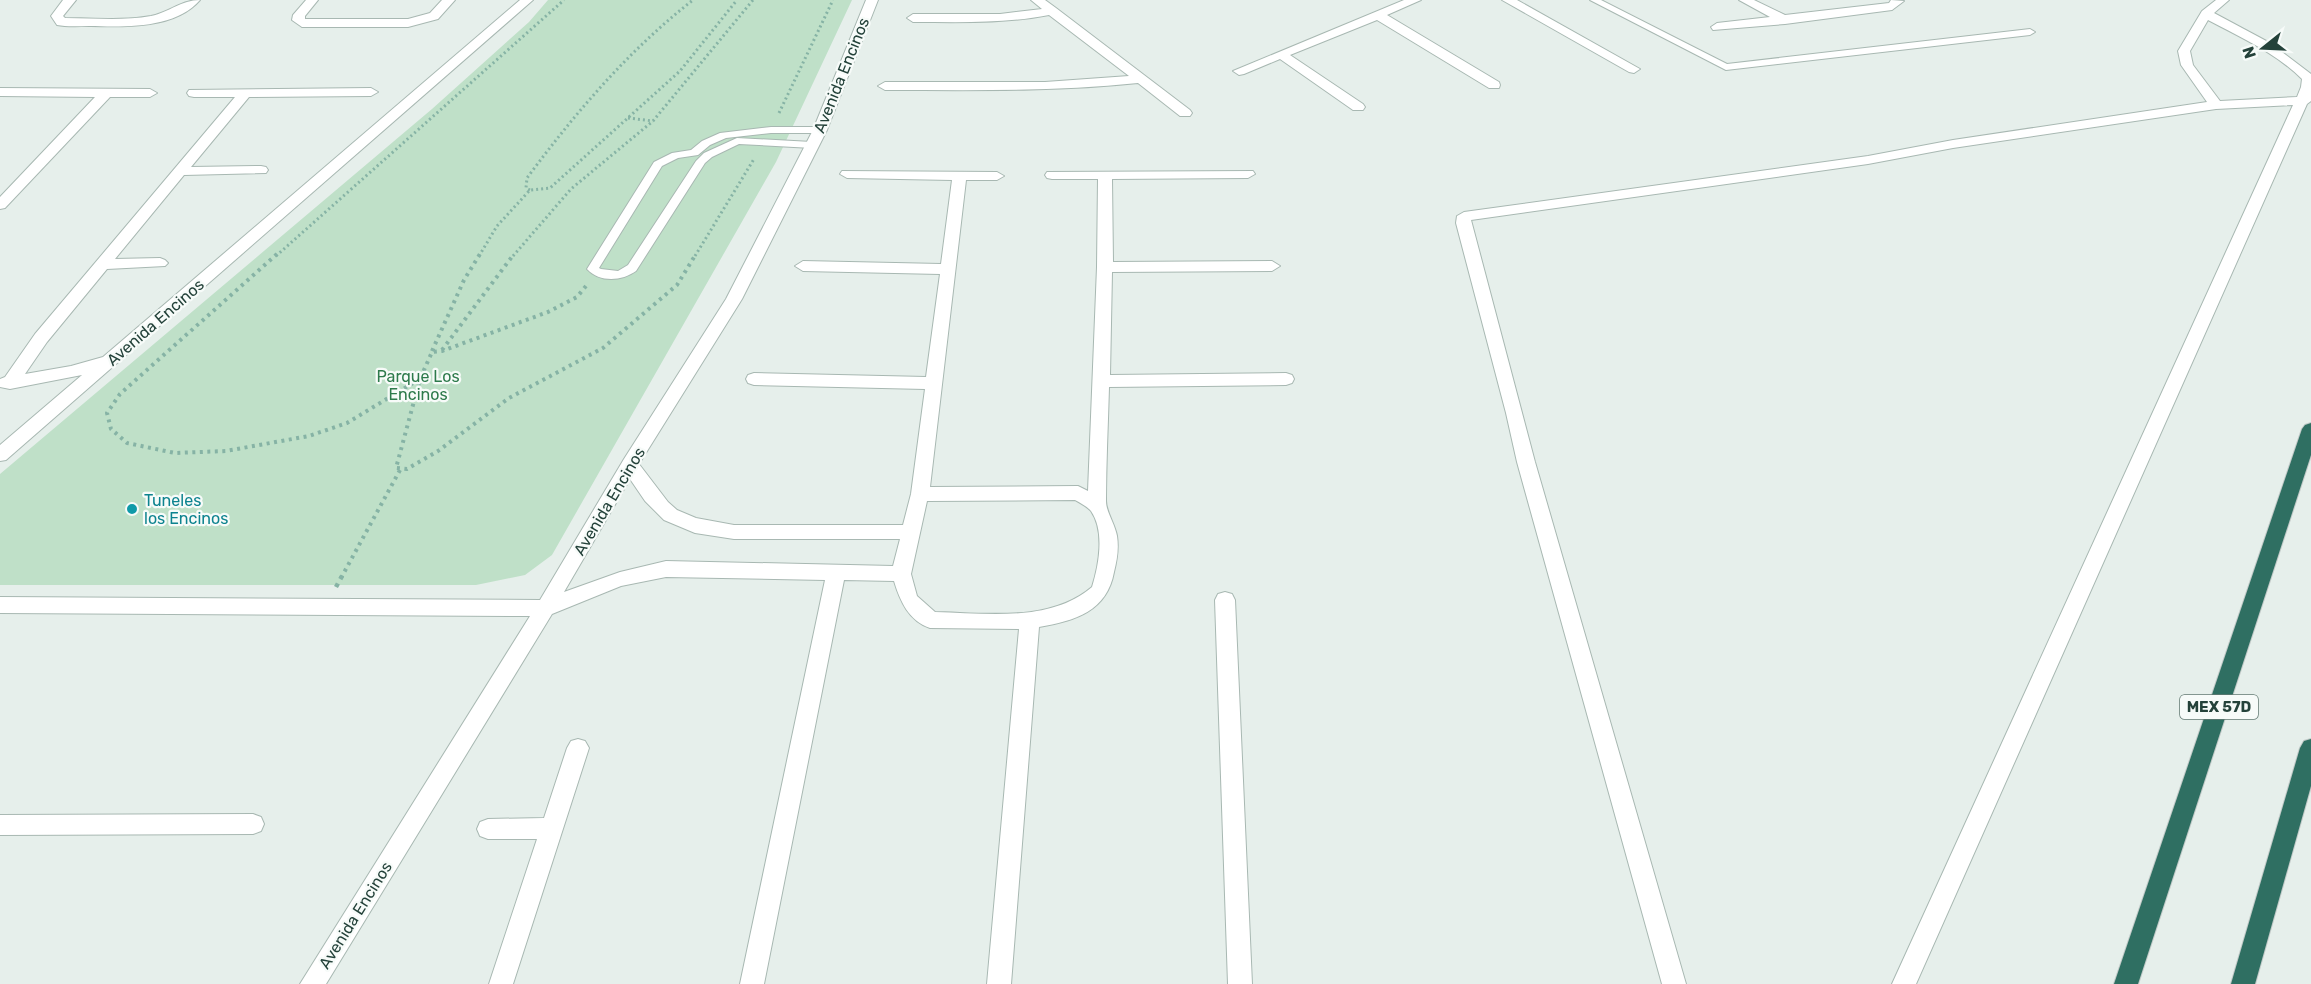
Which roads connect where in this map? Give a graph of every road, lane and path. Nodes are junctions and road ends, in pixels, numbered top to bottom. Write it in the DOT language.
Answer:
graph roads {
  1 [pos="70,0"];
  2 [pos="194,0"];
  3 [pos="312,0"];
  4 [pos="449,0"];
  5 [pos="527,0"];
  6 [pos="564,0"];
  7 [pos="693,0"];
  8 [pos="737,0"];
  9 [pos="753,0"];
  10 [pos="833,0"];
  11 [pos="872,0"];
  12 [pos="1037,0"];
  13 [pos="1415,0"];
  14 [pos="1508,0"];
  15 [pos="1594,0"];
  16 [pos="1745,0"];
  17 [pos="1897,0"];
  18 [pos="2223,0"];
  19 [pos="1052,11"];
  20 [pos="2206,14"];
  21 [pos="1378,15"];
  22 [pos="913,18"];
  23 [pos="1785,20"];
  24 [pos="1717,27"];
  25 [pos="2030,32"];
  26 [pos="1281,54"];
  27 [pos="1634,69"];
  28 [pos="1239,71"];
  29 [pos="1142,79"];
  30 [pos="1494,85"];
  31 [pos="885,86"];
  32 [pos="0,92"];
  33 [pos="107,92"];
  34 [pos="370,92"];
  35 [pos="150,93"];
  36 [pos="194,93"];
  37 [pos="245,93"];
  38 [pos="2304,100"];
  39 [pos="2216,105"];
  40 [pos="1358,106"];
  41 [pos="1185,113"];
  42 [pos="627,118"];
  43 [pos="653,121"];
  44 [pos="771,130"];
  45 [pos="816,138"];
  46 [pos="764,142"];
  47 [pos="698,157"];
  48 [pos="261,170"];
  49 [pos="180,171"];
  50 [pos="847,174"];
  51 [pos="1248,174"];
  52 [pos="960,175"];
  53 [pos="1052,175"];
  54 [pos="1105,175"];
  55 [pos="997,176"];
  56 [pos="530,190"];
  57 [pos="0,205"];
  58 [pos="160,263"];
  59 [pos="103,264"];
  60 [pos="803,266"];
  61 [pos="1272,266"];
  62 [pos="1105,267"];
  63 [pos="948,269"];
  64 [pos="597,273"];
  65 [pos="442,351"];
  66 [pos="432,352"];
  67 [pos="111,360"];
  68 [pos="1286,378"];
  69 [pos="420,379"];
  70 [pos="754,379"];
  71 [pos="1101,381"];
  72 [pos="934,382"];
  73 [pos="5,383"];
  74 [pos="2311,429"];
  75 [pos="0,455"];
  76 [pos="630,464"];
  77 [pos="400,470"];
  78 [pos="920,494"];
  79 [pos="1097,505"];
  80 [pos="910,532"];
  81 [pos="836,572"];
  82 [pos="901,574"];
  83 [pos="1225,600"];
  84 [pos="0,605"];
  85 [pos="324,607"];
  86 [pos="545,608"];
  87 [pos="1030,620"];
  88 [pos="578,748"];
  89 [pos="2311,748"];
  90 [pos="253,824"];
  91 [pos="0,825"];
  92 [pos="552,828"];
  93 [pos="488,830"];
  94 [pos="312,984"];
  95 [pos="501,984"];
  96 [pos="752,984"];
  97 [pos="999,984"];
  98 [pos="1240,984"];
  99 [pos="1674,984"];
  100 [pos="1904,984"];
  101 [pos="2126,984"];
  102 [pos="2243,984"];
  1 -- 2 [label="street"];
  3 -- 4 [label="street"];
  5 -- 67 [label="street, Avenida Encinos"];
  6 -- 69 [label="path"];
  7 -- 56 [label="path"];
  8 -- 42 [label="path"];
  9 -- 43 [label="path"];
  10 -- 44 [label="path"];
  11 -- 45 [label="street, Avenida Encinos"];
  12 -- 19 [label="street"];
  13 -- 21 [label="street"];
  14 -- 27 [label="street"];
  15 -- 25 [label="lane"];
  16 -- 23 [label="street"];
  17 -- 23 [label="street"];
  18 -- 20 [label="street"];
  19 -- 22 [label="street"];
  19 -- 29 [label="street"];
  20 -- 38 [label="street"];
  20 -- 39 [label="street"];
  21 -- 26 [label="street"];
  21 -- 30 [label="street"];
  23 -- 24 [label="street"];
  26 -- 28 [label="street"];
  26 -- 40 [label="street"];
  29 -- 31 [label="street"];
  29 -- 41 [label="street"];
  32 -- 33 [label="street"];
  33 -- 35 [label="street"];
  33 -- 57 [label="street"];
  34 -- 37 [label="street"];
  36 -- 37 [label="street"];
  37 -- 49 [label="street"];
  38 -- 39 [label="street"];
  38 -- 100 [label="street"];
  39 -- 99 [label="street"];
  42 -- 43 [label="path"];
  42 -- 56 [label="path"];
  43 -- 65 [label="path"];
  44 -- 45 [label="lane"];
  44 -- 47 [label="lane"];
  45 -- 46 [label="lane"];
  45 -- 76 [label="street, Avenida Encinos"];
  46 -- 47 [label="lane"];
  46 -- 77 [label="path"];
  47 -- 64 [label="lane"];
  47 -- 64 [label="lane"];
  48 -- 49 [label="street"];
  49 -- 59 [label="street"];
  50 -- 52 [label="street"];
  51 -- 54 [label="street"];
  52 -- 55 [label="street"];
  52 -- 63 [label="street"];
  53 -- 54 [label="street"];
  54 -- 62 [label="street"];
  56 -- 66 [label="path"];
  58 -- 59 [label="street"];
  59 -- 73 [label="street"];
  60 -- 63 [label="street"];
  61 -- 62 [label="street"];
  62 -- 71 [label="street"];
  63 -- 72 [label="street"];
  64 -- 65 [label="path"];
  65 -- 66 [label="path"];
  66 -- 69 [label="path"];
  67 -- 73 [label="street"];
  67 -- 75 [label="street, Avenida Encinos"];
  68 -- 71 [label="street"];
  69 -- 77 [label="path"];
  70 -- 72 [label="street"];
  71 -- 79 [label="street"];
  72 -- 78 [label="street"];
  74 -- 101 [label="highway, MEX 57D"];
  76 -- 80 [label="street"];
  76 -- 86 [label="street, Avenida Encinos"];
  77 -- 85 [label="path"];
  78 -- 79 [label="street"];
  78 -- 80 [label="street"];
  79 -- 87 [label="street"];
  80 -- 82 [label="street"];
  81 -- 82 [label="street"];
  81 -- 86 [label="street"];
  81 -- 96 [label="street"];
  82 -- 87 [label="street"];
  83 -- 98 [label="street"];
  84 -- 85 [label="street"];
  85 -- 86 [label="street"];
  86 -- 94 [label="street, Avenida Encinos"];
  87 -- 97 [label="street"];
  88 -- 92 [label="street"];
  89 -- 102 [label="highway"];
  90 -- 91 [label="street"];
  92 -- 93 [label="street"];
  92 -- 95 [label="street"];
}
